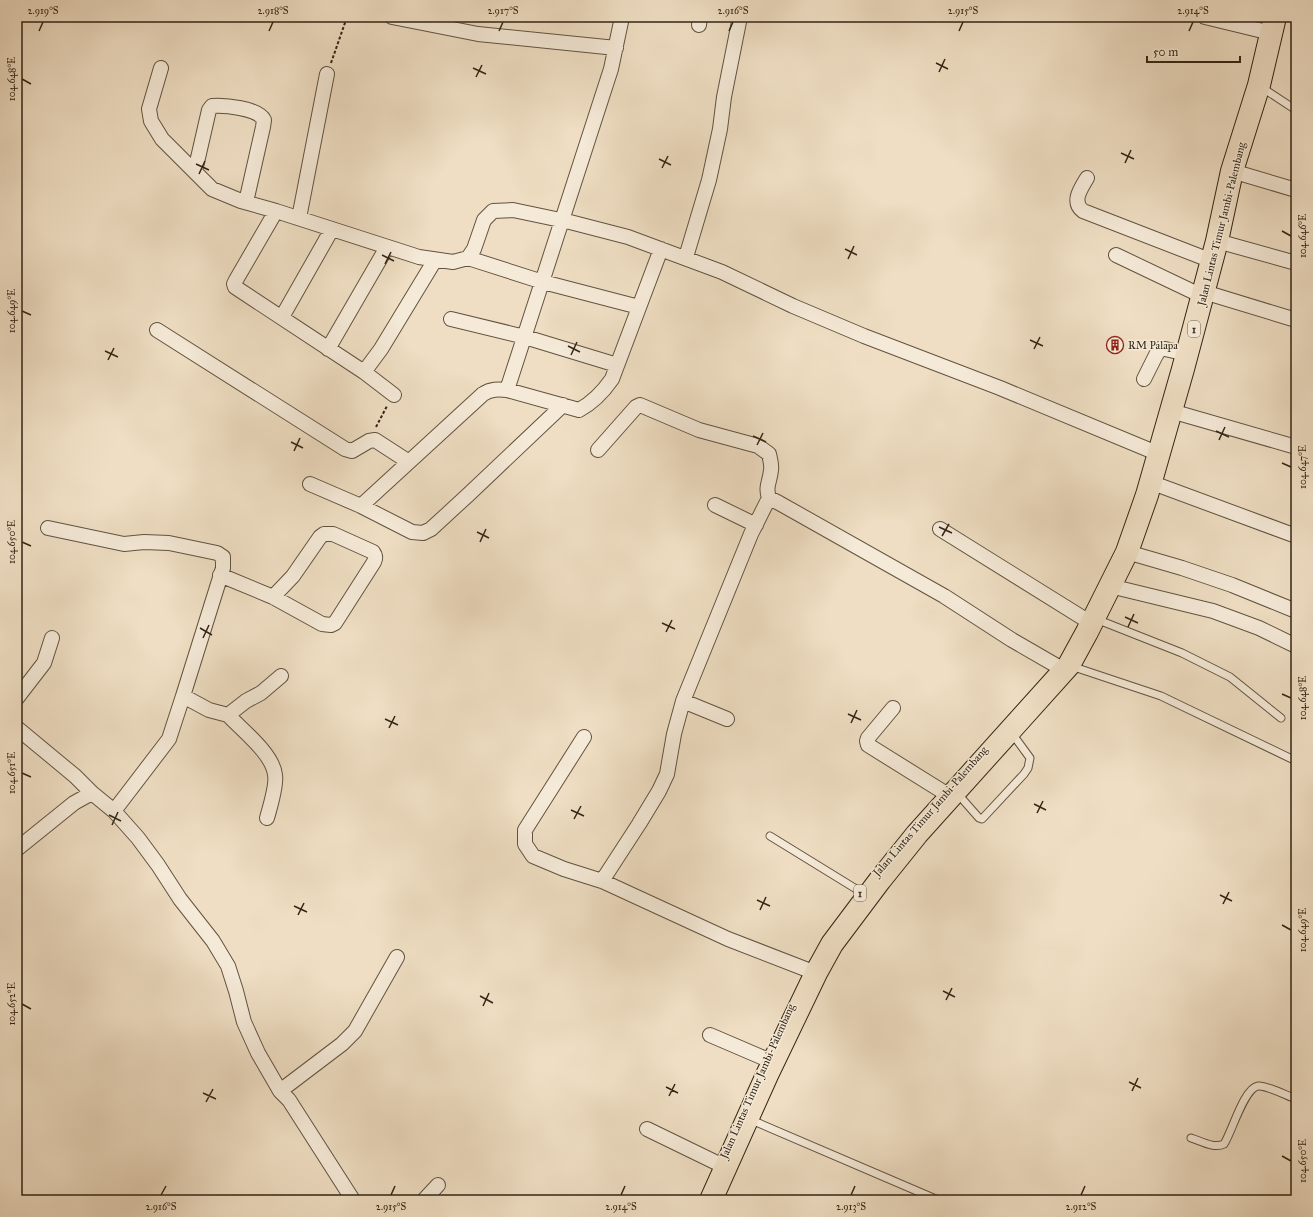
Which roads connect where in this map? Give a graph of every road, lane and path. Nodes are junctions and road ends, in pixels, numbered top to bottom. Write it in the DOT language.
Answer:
graph roads {
  1 [pos="347,17"];
  2 [pos="392,17"];
  3 [pos="622,17"];
  4 [pos="740,17"];
  5 [pos="1205,17"];
  6 [pos="1273,25"];
  7 [pos="616,48"];
  8 [pos="161,68"];
  9 [pos="327,74"];
  10 [pos="1259,86"];
  11 [pos="1296,110"];
  12 [pos="195,171"];
  13 [pos="1232,172"];
  14 [pos="1087,178"];
  15 [pos="1296,190"];
  16 [pos="246,202"];
  17 [pos="276,211"];
  18 [pos="299,218"];
  19 [pos="562,220"];
  20 [pos="332,229"];
  21 [pos="387,247"];
  22 [pos="661,249"];
  23 [pos="1214,251"];
  24 [pos="1116,255"];
  25 [pos="468,258"];
  26 [pos="686,258"];
  27 [pos="436,260"];
  28 [pos="1296,263"];
  29 [pos="542,282"];
  30 [pos="1203,294"];
  31 [pos="639,307"];
  32 [pos="282,318"];
  33 [pos="451,319"];
  34 [pos="1296,320"];
  35 [pos="157,330"];
  36 [pos="525,337"];
  37 [pos="328,349"];
  38 [pos="1187,354"];
  39 [pos="617,365"];
  40 [pos="364,372"];
  41 [pos="1144,379"];
  42 [pos="508,390"];
  43 [pos="394,395"];
  44 [pos="563,405"];
  45 [pos="1171,411"];
  46 [pos="372,440"];
  47 [pos="1296,447"];
  48 [pos="598,450"];
  49 [pos="1159,454"];
  50 [pos="409,462"];
  51 [pos="1150,482"];
  52 [pos="310,484"];
  53 [pos="769,498"];
  54 [pos="715,505"];
  55 [pos="361,506"];
  56 [pos="756,525"];
  57 [pos="48,528"];
  58 [pos="940,529"];
  59 [pos="1296,536"];
  60 [pos="1127,552"];
  61 [pos="220,575"];
  62 [pos="1110,586"];
  63 [pos="273,597"];
  64 [pos="1296,611"];
  65 [pos="1091,624"];
  66 [pos="52,638"];
  67 [pos="1296,646"];
  68 [pos="1063,665"];
  69 [pos="281,676"];
  70 [pos="183,696"];
  71 [pos="17,698"];
  72 [pos="683,701"];
  73 [pos="893,708"];
  74 [pos="228,716"];
  75 [pos="1281,718"];
  76 [pos="727,719"];
  77 [pos="17,728"];
  78 [pos="1010,731"];
  79 [pos="584,737"];
  80 [pos="1296,761"];
  81 [pos="950,792"];
  82 [pos="92,793"];
  83 [pos="114,811"];
  84 [pos="268,818"];
  85 [pos="770,836"];
  86 [pos="17,849"];
  87 [pos="602,881"];
  88 [pos="861,892"];
  89 [pos="396,957"];
  90 [pos="808,970"];
  91 [pos="710,1036"];
  92 [pos="766,1059"];
  93 [pos="280,1091"];
  94 [pos="1296,1099"];
  95 [pos="748,1118"];
  96 [pos="647,1129"];
  97 [pos="1191,1138"];
  98 [pos="719,1164"];
  99 [pos="438,1185"];
  100 [pos="353,1200"];
  101 [pos="424,1200"];
  102 [pos="704,1200"];
  103 [pos="711,1200"];
  104 [pos="938,1200"];
  1 -- 9 [label="path"];
  2 -- 7 [label="street"];
  3 -- 7 [label="street"];
  4 -- 26 [label="street"];
  5 -- 6 [label="street"];
  6 -- 10 [label="highway, Jalan Lintas Timur Jambi-Palembang / 1"];
  7 -- 19 [label="street"];
  8 -- 12 [label="street"];
  9 -- 18 [label="street"];
  10 -- 11 [label="lane"];
  10 -- 13 [label="highway, Jalan Lintas Timur Jambi-Palembang / 1"];
  12 -- 16 [label="street"];
  12 -- 16 [label="street"];
  13 -- 15 [label="street"];
  13 -- 23 [label="highway, Jalan Lintas Timur Jambi-Palembang / 1"];
  14 -- 23 [label="street"];
  16 -- 17 [label="street"];
  17 -- 18 [label="street"];
  17 -- 32 [label="street"];
  18 -- 20 [label="street"];
  19 -- 22 [label="street"];
  19 -- 25 [label="street"];
  19 -- 29 [label="street"];
  20 -- 21 [label="street"];
  20 -- 32 [label="street"];
  21 -- 27 [label="street"];
  21 -- 37 [label="street"];
  22 -- 26 [label="street"];
  22 -- 31 [label="street"];
  23 -- 28 [label="street"];
  23 -- 30 [label="highway, Jalan Lintas Timur Jambi-Palembang / 1"];
  24 -- 30 [label="street"];
  25 -- 27 [label="street"];
  25 -- 29 [label="street"];
  26 -- 49 [label="street"];
  27 -- 40 [label="street"];
  29 -- 31 [label="street"];
  29 -- 36 [label="street"];
  30 -- 34 [label="street"];
  30 -- 38 [label="highway, Jalan Lintas Timur Jambi-Palembang / 1"];
  31 -- 39 [label="street"];
  32 -- 37 [label="street"];
  33 -- 36 [label="street"];
  35 -- 46 [label="street"];
  36 -- 39 [label="street"];
  36 -- 42 [label="street"];
  37 -- 40 [label="street"];
  38 -- 41 [label="street"];
  38 -- 45 [label="highway, Jalan Lintas Timur Jambi-Palembang / 1"];
  39 -- 44 [label="street"];
  40 -- 43 [label="street"];
  42 -- 44 [label="street"];
  42 -- 50 [label="street"];
  43 -- 46 [label="path"];
  44 -- 55 [label="street"];
  45 -- 47 [label="street"];
  45 -- 49 [label="highway, Jalan Lintas Timur Jambi-Palembang / 1"];
  46 -- 50 [label="street"];
  48 -- 53 [label="street"];
  49 -- 51 [label="highway, Jalan Lintas Timur Jambi-Palembang / 1"];
  50 -- 55 [label="street"];
  51 -- 59 [label="street"];
  51 -- 60 [label="highway, Jalan Lintas Timur Jambi-Palembang / 1"];
  52 -- 55 [label="street"];
  53 -- 56 [label="street"];
  53 -- 68 [label="street"];
  54 -- 56 [label="street"];
  56 -- 72 [label="street"];
  57 -- 61 [label="street"];
  58 -- 65 [label="street"];
  60 -- 62 [label="highway, Jalan Lintas Timur Jambi-Palembang / 1"];
  60 -- 64 [label="street"];
  61 -- 63 [label="street"];
  61 -- 70 [label="street"];
  62 -- 65 [label="highway, Jalan Lintas Timur Jambi-Palembang / 1"];
  62 -- 67 [label="street"];
  63 -- 63 [label="street"];
  65 -- 68 [label="highway, Jalan Lintas Timur Jambi-Palembang / 1"];
  65 -- 75 [label="lane"];
  66 -- 71 [label="street"];
  68 -- 78 [label="highway, Jalan Lintas Timur Jambi-Palembang / 1"];
  68 -- 80 [label="lane"];
  68 -- 81 [label="highway, Jalan Lintas Timur Jambi-Palembang / 1"];
  69 -- 74 [label="street"];
  70 -- 74 [label="street"];
  70 -- 83 [label="street"];
  72 -- 76 [label="street"];
  72 -- 87 [label="street"];
  73 -- 81 [label="street"];
  74 -- 84 [label="street"];
  77 -- 82 [label="street"];
  78 -- 81 [label="highway, Jalan Lintas Timur Jambi-Palembang / 1"];
  78 -- 81 [label="lane"];
  79 -- 87 [label="street"];
  81 -- 88 [label="highway, Jalan Lintas Timur Jambi-Palembang / 1"];
  81 -- 95 [label="highway, Jalan Lintas Timur Jambi-Palembang / 1"];
  82 -- 83 [label="street"];
  82 -- 86 [label="street"];
  83 -- 93 [label="street"];
  85 -- 88 [label="lane"];
  87 -- 90 [label="street"];
  88 -- 90 [label="highway, Jalan Lintas Timur Jambi-Palembang / 1"];
  89 -- 93 [label="street"];
  90 -- 92 [label="highway, Jalan Lintas Timur Jambi-Palembang / 1"];
  91 -- 92 [label="street"];
  92 -- 98 [label="highway, Jalan Lintas Timur Jambi-Palembang / 1"];
  93 -- 100 [label="street"];
  94 -- 97 [label="lane"];
  95 -- 103 [label="highway, Jalan Lintas Timur Jambi-Palembang / 1"];
  95 -- 104 [label="lane"];
  96 -- 98 [label="street"];
  98 -- 102 [label="highway, Jalan Lintas Timur Jambi-Palembang / 1"];
  99 -- 101 [label="street"];
}
